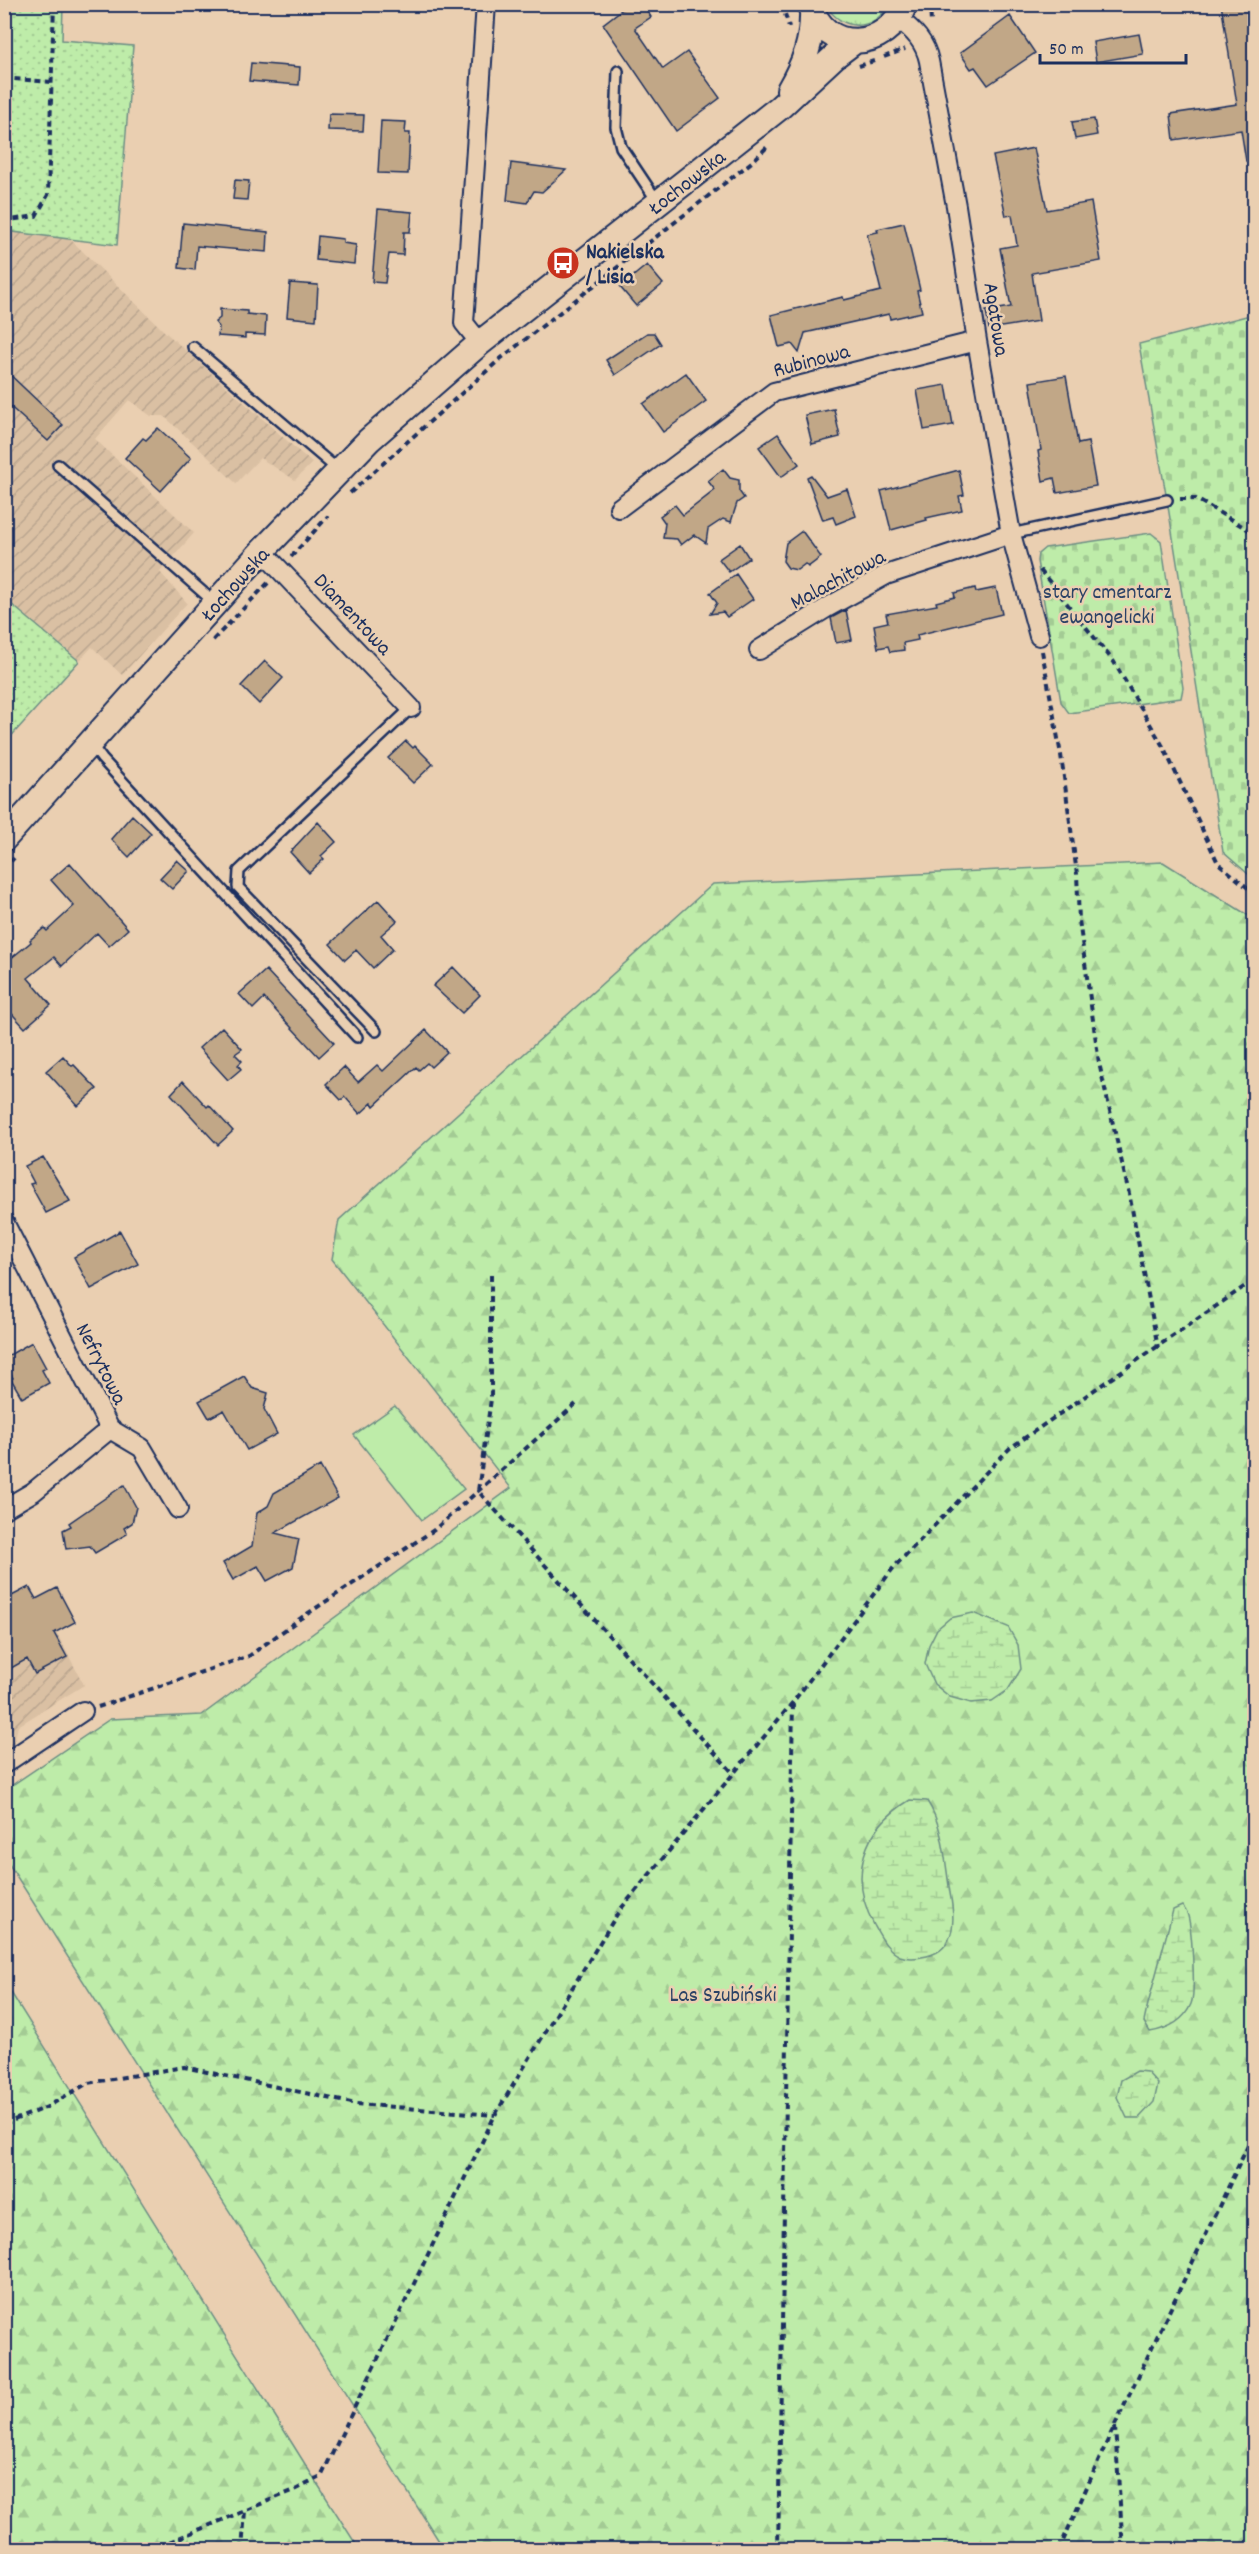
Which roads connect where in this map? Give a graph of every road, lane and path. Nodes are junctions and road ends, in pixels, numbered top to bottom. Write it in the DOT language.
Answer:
graph roads {
  1 [pos="54,4"];
  2 [pos="486,4"];
  3 [pos="811,8"];
  4 [pos="902,11"];
  5 [pos="855,41"];
  6 [pos="618,71"];
  7 [pos="4,78"];
  8 [pos="51,82"];
  9 [pos="779,108"];
  10 [pos="772,142"];
  11 [pos="658,203"];
  12 [pos="4,221"];
  13 [pos="977,341"];
  14 [pos="480,343"];
  15 [pos="193,347"];
  16 [pos="58,465"];
  17 [pos="339,471"];
  18 [pos="345,498"];
  19 [pos="1167,500"];
  20 [pos="619,508"];
  21 [pos="330,514"];
  22 [pos="1254,532"];
  23 [pos="1011,534"];
  24 [pos="262,551"];
  25 [pos="1034,561"];
  26 [pos="279,571"];
  27 [pos="216,603"];
  28 [pos="1039,636"];
  29 [pos="211,643"];
  30 [pos="759,650"];
  31 [pos="411,708"];
  32 [pos="90,744"];
  33 [pos="12,846"];
  34 [pos="4,869"];
  35 [pos="1254,893"];
  36 [pos="376,1030"];
  37 [pos="357,1037"];
  38 [pos="4,1222"];
  39 [pos="491,1275"];
  40 [pos="1254,1280"];
  41 [pos="1158,1348"];
  42 [pos="577,1403"];
  43 [pos="111,1429"];
  44 [pos="478,1491"];
  45 [pos="4,1509"];
  46 [pos="178,1509"];
  47 [pos="793,1702"];
  48 [pos="83,1711"];
  49 [pos="4,1764"];
  50 [pos="734,1774"];
  51 [pos="495,2115"];
  52 [pos="4,2124"];
  53 [pos="1254,2133"];
  54 [pos="1115,2426"];
  55 [pos="245,2511"];
  56 [pos="4,2531"];
  57 [pos="9,2550"];
  58 [pos="150,2550"];
  59 [pos="242,2550"];
  60 [pos="778,2550"];
  61 [pos="1059,2550"];
  62 [pos="1123,2550"];
  1 -- 8 [label="path"];
  2 -- 14 [label="street"];
  3 -- 5 [label="main road"];
  3 -- 9 [label="main road, Łochowska"];
  4 -- 5 [label="main road"];
  4 -- 13 [label="street, Agatowa"];
  5 -- 9 [label="main road, Łochowska"];
  6 -- 11 [label="lane"];
  7 -- 8 [label="path"];
  8 -- 12 [label="path"];
  9 -- 11 [label="main road, Łochowska"];
  10 -- 18 [label="path"];
  11 -- 14 [label="main road, Łochowska"];
  13 -- 20 [label="street, Rubinowa"];
  13 -- 23 [label="street, Agatowa"];
  14 -- 17 [label="main road, Łochowska"];
  15 -- 17 [label="lane"];
  16 -- 27 [label="lane"];
  17 -- 24 [label="main road, Łochowska"];
  19 -- 22 [label="path"];
  19 -- 23 [label="lane"];
  21 -- 26 [label="path"];
  23 -- 28 [label="street, Agatowa"];
  23 -- 30 [label="street, Malachitowa"];
  24 -- 26 [label="street, Diamentowa"];
  24 -- 27 [label="main road, Łochowska"];
  25 -- 35 [label="path"];
  26 -- 29 [label="path"];
  26 -- 31 [label="street, Diamentowa"];
  27 -- 32 [label="main road, Łochowska"];
  28 -- 41 [label="path"];
  31 -- 36 [label="lane"];
  32 -- 33 [label="main road, Łochowska"];
  32 -- 37 [label="lane"];
  33 -- 34 [label="path"];
  38 -- 43 [label="street, Nefrytowa"];
  39 -- 44 [label="path"];
  40 -- 41 [label="path"];
  41 -- 47 [label="path"];
  42 -- 44 [label="path"];
  43 -- 45 [label="street"];
  43 -- 46 [label="street, Nefrytowa"];
  44 -- 48 [label="path"];
  44 -- 50 [label="path"];
  47 -- 50 [label="path"];
  47 -- 60 [label="path"];
  48 -- 49 [label="street"];
  50 -- 51 [label="path"];
  51 -- 52 [label="path"];
  51 -- 55 [label="path"];
  53 -- 54 [label="path"];
  54 -- 61 [label="path"];
  54 -- 62 [label="path"];
  55 -- 58 [label="path"];
  55 -- 59 [label="path"];
  56 -- 57 [label="path"];
}
